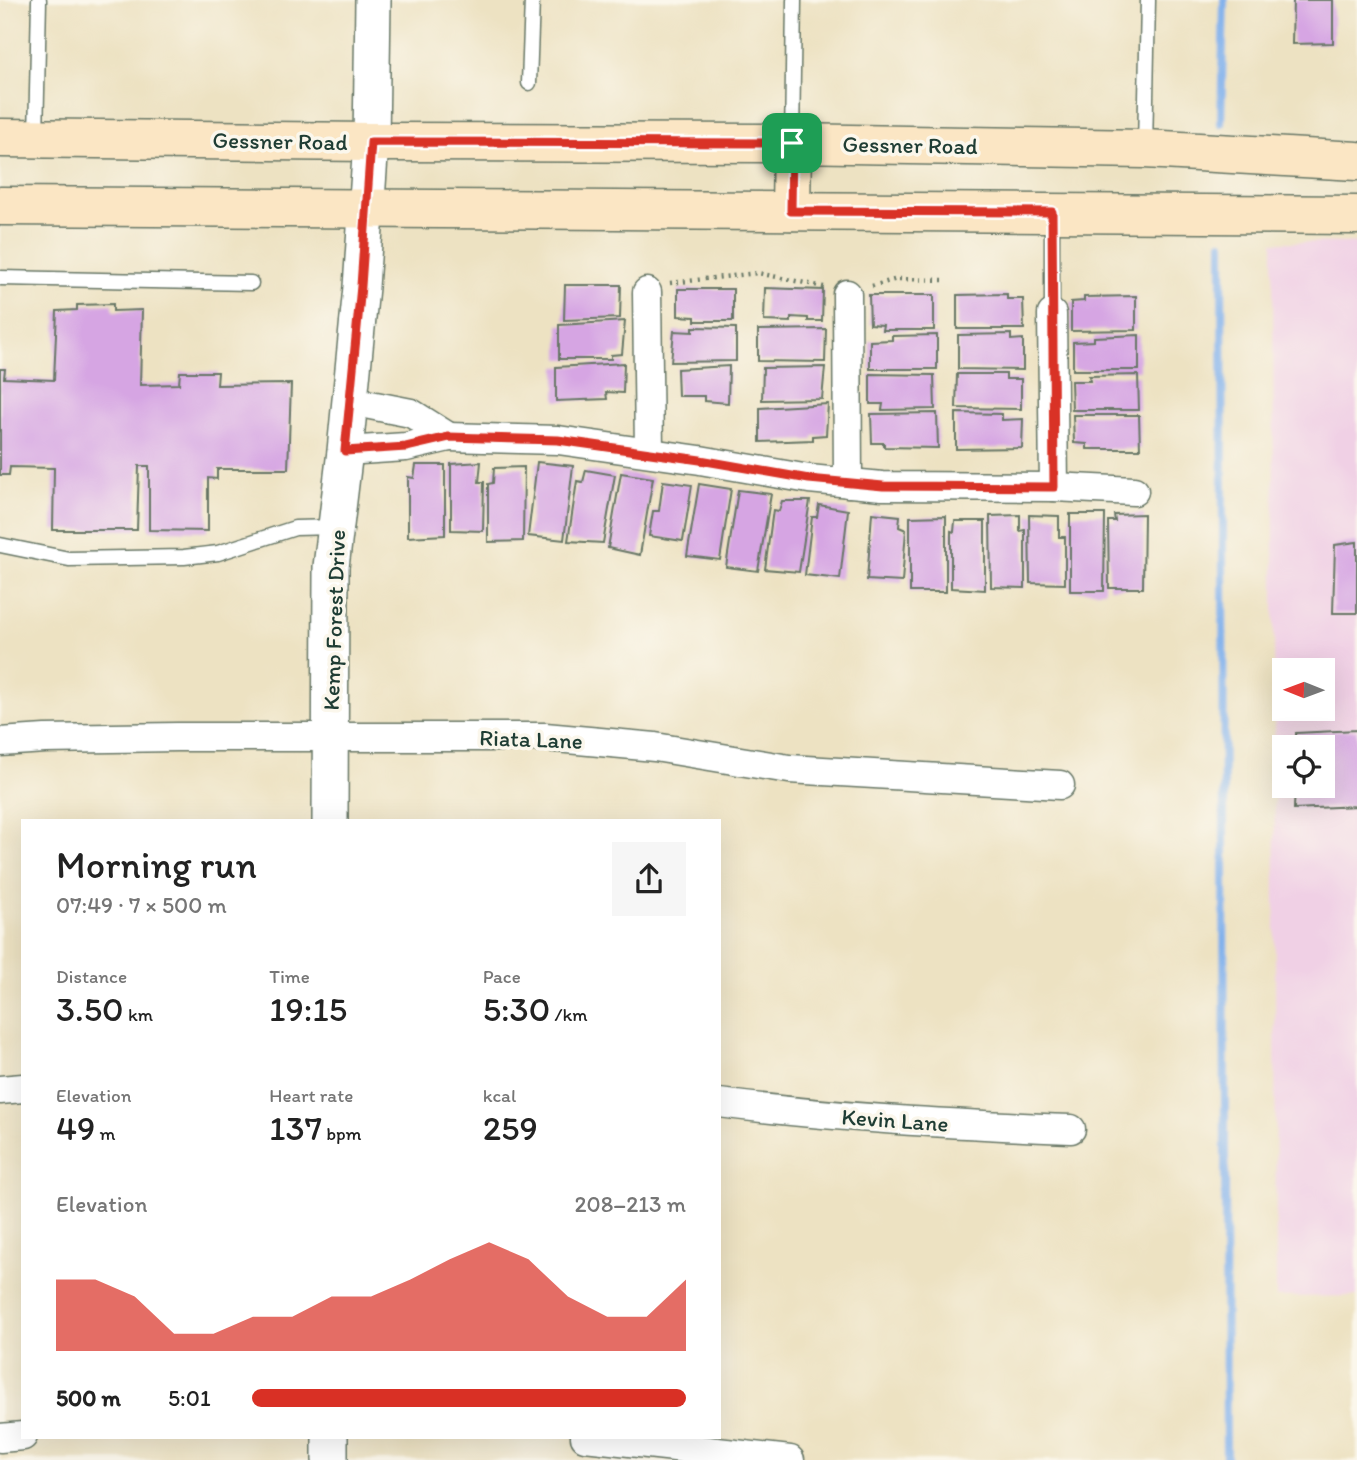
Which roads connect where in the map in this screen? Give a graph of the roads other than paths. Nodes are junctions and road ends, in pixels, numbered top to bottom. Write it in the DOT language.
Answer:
graph roads {
  1 [pos="39,0"];
  2 [pos="373,0"];
  3 [pos="532,0"];
  4 [pos="794,0"];
  5 [pos="1148,0"];
  6 [pos="529,83"];
  7 [pos="18,138"];
  8 [pos="371,142"];
  9 [pos="792,143"];
  10 [pos="1145,149"];
  11 [pos="1357,161"];
  12 [pos="0,206"];
  13 [pos="366,208"];
  14 [pos="791,211"];
  15 [pos="1052,212"];
  16 [pos="1357,215"];
  17 [pos="0,278"];
  18 [pos="251,284"];
  19 [pos="647,292"];
  20 [pos="848,294"];
  21 [pos="1052,314"];
  22 [pos="350,401"];
  23 [pos="449,437"];
  24 [pos="345,451"];
  25 [pos="649,452"];
  26 [pos="848,483"];
  27 [pos="1054,487"];
  28 [pos="1134,491"];
  29 [pos="336,527"];
  30 [pos="0,545"];
  31 [pos="331,737"];
  32 [pos="0,742"];
  33 [pos="1060,785"];
  34 [pos="330,819"];
  35 [pos="21,1088"];
  36 [pos="0,1090"];
  37 [pos="721,1102"];
  38 [pos="1071,1129"];
  39 [pos="21,1436"];
  40 [pos="0,1438"];
  41 [pos="330,1439"];
  42 [pos="602,1439"];
  43 [pos="330,1460"];
  44 [pos="790,1460"];
  1 -- 7 [label="lane"];
  2 -- 8 [label="street, Kemp Forest Drive"];
  3 -- 6 [label="lane"];
  4 -- 9 [label="lane"];
  5 -- 10 [label="lane"];
  7 -- 8 [label="main road, Gessner Road"];
  8 -- 9 [label="main road, Gessner Road"];
  8 -- 13 [label="street, Kemp Forest Drive"];
  9 -- 10 [label="main road, Gessner Road"];
  9 -- 14 [label="main road"];
  10 -- 11 [label="main road, Gessner Road"];
  12 -- 13 [label="main road"];
  13 -- 14 [label="main road"];
  13 -- 22 [label="street, Kemp Forest Drive"];
  14 -- 15 [label="main road"];
  15 -- 16 [label="main road"];
  15 -- 21 [label="lane"];
  17 -- 18 [label="lane"];
  19 -- 25 [label="street"];
  20 -- 26 [label="street"];
  21 -- 27 [label="street"];
  22 -- 23 [label="street"];
  22 -- 24 [label="street, Kemp Forest Drive"];
  23 -- 24 [label="street"];
  23 -- 25 [label="street"];
  24 -- 29 [label="street, Kemp Forest Drive"];
  25 -- 26 [label="street"];
  26 -- 27 [label="street"];
  27 -- 28 [label="street"];
  29 -- 30 [label="lane"];
  29 -- 31 [label="street, Kemp Forest Drive"];
  31 -- 32 [label="street, Riata Lane"];
  31 -- 33 [label="street, Riata Lane"];
  31 -- 34 [label="street, Kemp Forest Drive"];
  35 -- 36 [label="street"];
  37 -- 38 [label="street, Kevin Lane"];
  39 -- 40 [label="street"];
  41 -- 43 [label="street"];
  42 -- 44 [label="street"];
}
